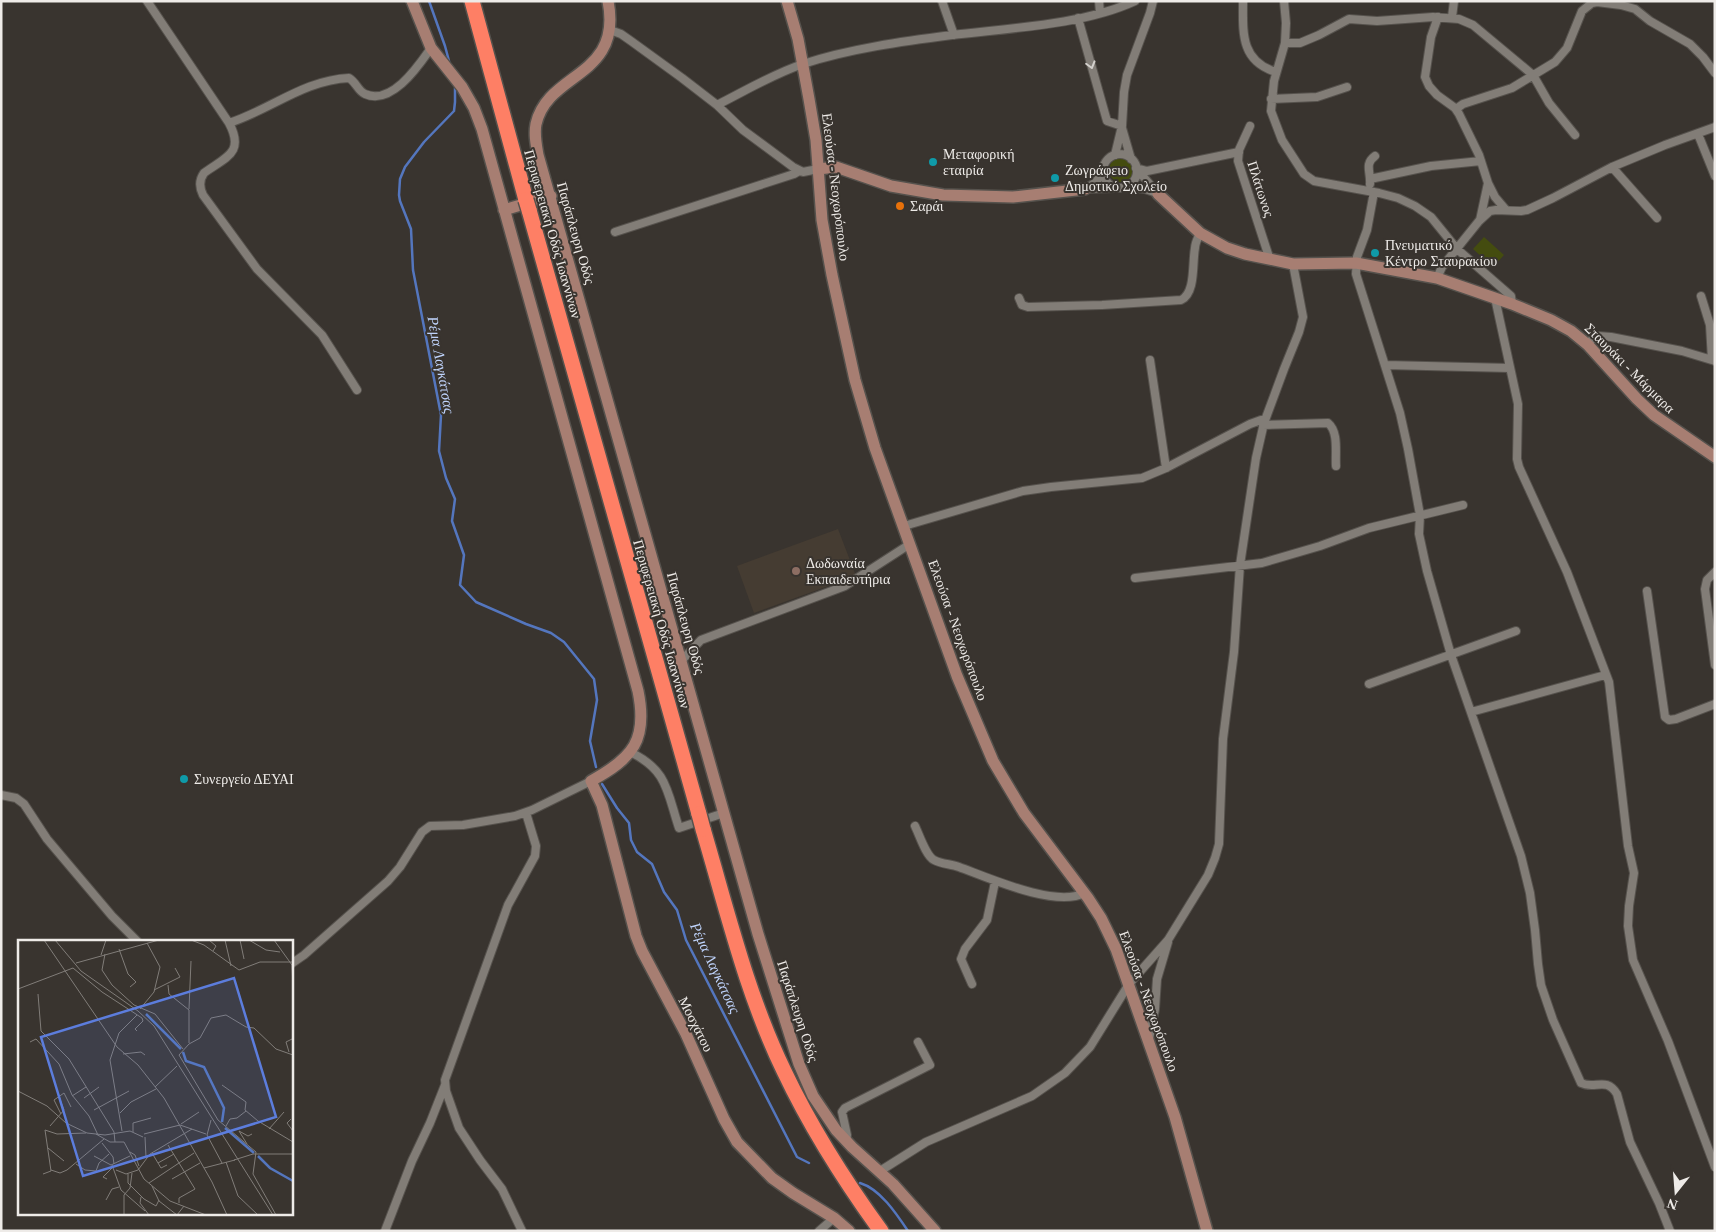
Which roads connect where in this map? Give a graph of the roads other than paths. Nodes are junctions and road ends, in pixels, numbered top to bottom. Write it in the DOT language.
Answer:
graph roads {
  1 [pos="148,1"];
  2 [pos="412,1"];
  3 [pos="472,1"];
  4 [pos="608,1"];
  5 [pos="787,1"];
  6 [pos="942,1"];
  7 [pos="1098,1"];
  8 [pos="1136,1"];
  9 [pos="1153,1"];
  10 [pos="1243,1"];
  11 [pos="1284,1"];
  12 [pos="1454,1"];
  13 [pos="1100,13"];
  14 [pos="1438,17"];
  15 [pos="1452,17"];
  16 [pos="1078,18"];
  17 [pos="610,30"];
  18 [pos="954,35"];
  19 [pos="1285,43"];
  20 [pos="431,48"];
  21 [pos="804,64"];
  22 [pos="1276,72"];
  23 [pos="1715,73"];
  24 [pos="1533,75"];
  25 [pos="1347,87"];
  26 [pos="1271,99"];
  27 [pos="717,105"];
  28 [pos="1456,109"];
  29 [pos="229,123"];
  30 [pos="1122,126"];
  31 [pos="1250,126"];
  32 [pos="1715,127"];
  33 [pos="1698,134"];
  34 [pos="1575,135"];
  35 [pos="1239,152"];
  36 [pos="1115,155"];
  37 [pos="1375,156"];
  38 [pos="1130,158"];
  39 [pos="1481,161"];
  40 [pos="1612,167"];
  41 [pos="1136,168"];
  42 [pos="818,169"];
  43 [pos="799,171"];
  44 [pos="1103,172"];
  45 [pos="1715,176"];
  46 [pos="1370,179"];
  47 [pos="1488,183"];
  48 [pos="1127,186"];
  49 [pos="1116,188"];
  50 [pos="1085,189"];
  51 [pos="1372,191"];
  52 [pos="1158,194"];
  53 [pos="551,196"];
  54 [pos="504,210"];
  55 [pos="1506,210"];
  56 [pos="1657,218"];
  57 [pos="1479,222"];
  58 [pos="615,232"];
  59 [pos="1200,233"];
  60 [pos="1457,249"];
  61 [pos="1270,260"];
  62 [pos="1356,263"];
  63 [pos="1293,264"];
  64 [pos="1437,278"];
  65 [pos="1701,296"];
  66 [pos="1019,298"];
  67 [pos="1495,298"];
  68 [pos="1512,304"];
  69 [pos="1587,343"];
  70 [pos="1150,360"];
  71 [pos="1714,361"];
  72 [pos="1385,365"];
  73 [pos="1510,368"];
  74 [pos="357,390"];
  75 [pos="1264,423"];
  76 [pos="1715,457"];
  77 [pos="1336,466"];
  78 [pos="1166,468"];
  79 [pos="1463,506"];
  80 [pos="1420,515"];
  81 [pos="904,526"];
  82 [pos="910,544"];
  83 [pos="1240,565"];
  84 [pos="1715,572"];
  85 [pos="1135,578"];
  86 [pos="1647,590"];
  87 [pos="1516,631"];
  88 [pos="1451,655"];
  89 [pos="681,661"];
  90 [pos="1715,666"];
  91 [pos="1606,675"];
  92 [pos="1369,684"];
  93 [pos="1715,704"];
  94 [pos="1471,712"];
  95 [pos="630,752"];
  96 [pos="591,781"];
  97 [pos="1,795"];
  98 [pos="526,813"];
  99 [pos="724,814"];
  100 [pos="915,826"];
  101 [pos="995,882"];
  102 [pos="1084,893"];
  103 [pos="135,940"];
  104 [pos="1168,940"];
  105 [pos="292,963"];
  106 [pos="972,984"];
  107 [pos="1129,984"];
  108 [pos="1149,1039"];
  109 [pos="918,1042"];
  110 [pos="444,1085"];
  111 [pos="846,1141"];
  112 [pos="1715,1167"];
  113 [pos="880,1171"];
  114 [pos="834,1218"];
  115 [pos="385,1231"];
  116 [pos="522,1231"];
  117 [pos="819,1231"];
  118 [pos="848,1231"];
  119 [pos="881,1231"];
  120 [pos="936,1231"];
  121 [pos="1207,1231"];
  122 [pos="1670,1231"];
  1 -- 29 [label="street"];
  2 -- 20 [label="street"];
  3 -- 119 [label="highway, Περιφερειακή Οδός Ιωαννίνων, bridge"];
  4 -- 17 [label="street, Παράπλευρη Οδός"];
  5 -- 21 [label="street, Ελεούσα - Νεοχωρόπουλο"];
  6 -- 18 [label="street"];
  7 -- 13 [label="street"];
  8 -- 13 [label="street"];
  9 -- 30 [label="street"];
  10 -- 22 [label="street"];
  11 -- 19 [label="street"];
  12 -- 15 [label="street"];
  13 -- 16 [label="street"];
  14 -- 15 [label="street"];
  14 -- 19 [label="street"];
  14 -- 28 [label="street"];
  15 -- 24 [label="street"];
  16 -- 18 [label="street"];
  16 -- 30 [label="street, one-way"];
  17 -- 27 [label="street"];
  17 -- 53 [label="street, Παράπλευρη Οδός"];
  18 -- 21 [label="street"];
  19 -- 22 [label="street"];
  20 -- 29 [label="street"];
  20 -- 54 [label="street"];
  21 -- 27 [label="street"];
  21 -- 42 [label="street, Ελεούσα - Νεοχωρόπουλο"];
  22 -- 26 [label="street"];
  23 -- 24 [label="street"];
  24 -- 28 [label="street"];
  24 -- 34 [label="street"];
  25 -- 26 [label="street"];
  26 -- 51 [label="street"];
  27 -- 43 [label="street"];
  28 -- 39 [label="street"];
  29 -- 74 [label="street"];
  30 -- 36 [label="street"];
  30 -- 38 [label="street"];
  31 -- 35 [label="street, Πλάτωνος"];
  32 -- 33 [label="street"];
  33 -- 40 [label="street"];
  33 -- 45 [label="street"];
  35 -- 41 [label="street"];
  35 -- 61 [label="street, Πλάτωνος"];
  36 -- 38 [label="street"];
  36 -- 44 [label="street"];
  37 -- 46 [label="street"];
  38 -- 41 [label="street"];
  39 -- 46 [label="street"];
  39 -- 47 [label="street"];
  40 -- 55 [label="street"];
  40 -- 56 [label="street"];
  41 -- 48 [label="street"];
  41 -- 52 [label="street"];
  42 -- 43 [label="street"];
  42 -- 50 [label="street"];
  42 -- 81 [label="street, Ελεούσα - Νεοχωρόπουλο"];
  43 -- 58 [label="street"];
  44 -- 49 [label="street"];
  44 -- 50 [label="street"];
  46 -- 51 [label="street"];
  47 -- 55 [label="street"];
  47 -- 57 [label="street"];
  48 -- 49 [label="street"];
  48 -- 52 [label="street"];
  49 -- 50 [label="street"];
  51 -- 60 [label="street"];
  51 -- 62 [label="street"];
  52 -- 59 [label="street, Σταυράκι - Μάρμαρα"];
  53 -- 54 [label="street"];
  53 -- 89 [label="street, Παράπλευρη Οδός"];
  54 -- 95 [label="street"];
  55 -- 57 [label="street"];
  57 -- 60 [label="street"];
  59 -- 61 [label="street, Σταυράκι - Μάρμαρα"];
  59 -- 66 [label="street"];
  60 -- 64 [label="street"];
  60 -- 68 [label="street"];
  61 -- 63 [label="street, Σταυράκι - Μάρμαρα"];
  62 -- 63 [label="street, Σταυράκι - Μάρμαρα"];
  62 -- 64 [label="street, Σταυράκι - Μάρμαρα"];
  62 -- 72 [label="street"];
  63 -- 75 [label="street"];
  64 -- 67 [label="street, Σταυράκι - Μάρμαρα"];
  65 -- 71 [label="street"];
  67 -- 68 [label="street, Σταυράκι - Μάρμαρα"];
  67 -- 73 [label="street"];
  68 -- 69 [label="street, Σταυράκι - Μάρμαρα"];
  69 -- 71 [label="street"];
  69 -- 76 [label="street, Σταυράκι - Μάρμαρα"];
  70 -- 78 [label="street"];
  72 -- 73 [label="street"];
  72 -- 80 [label="street"];
  73 -- 91 [label="street"];
  75 -- 77 [label="street"];
  75 -- 78 [label="street"];
  75 -- 83 [label="street"];
  78 -- 81 [label="street"];
  79 -- 80 [label="street"];
  80 -- 83 [label="street"];
  80 -- 88 [label="street"];
  81 -- 82 [label="street, Ελεούσα - Νεοχωρόπουλο"];
  82 -- 89 [label="street"];
  82 -- 102 [label="street, Ελεούσα - Νεοχωρόπουλο"];
  83 -- 85 [label="street"];
  83 -- 104 [label="street"];
  84 -- 90 [label="street"];
  86 -- 93 [label="street"];
  87 -- 88 [label="street"];
  88 -- 92 [label="street"];
  88 -- 94 [label="street"];
  89 -- 99 [label="street, Παράπλευρη Οδός"];
  91 -- 94 [label="street"];
  91 -- 112 [label="street"];
  94 -- 122 [label="street"];
  95 -- 96 [label="street"];
  95 -- 99 [label="street"];
  96 -- 98 [label="street"];
  96 -- 114 [label="street, Μοσχάτου"];
  97 -- 103 [label="street"];
  98 -- 105 [label="street"];
  98 -- 110 [label="street"];
  99 -- 111 [label="street, Παράπλευρη Οδός"];
  100 -- 101 [label="street"];
  101 -- 102 [label="street"];
  101 -- 106 [label="street"];
  102 -- 107 [label="street, Ελεούσα - Νεοχωρόπουλο"];
  104 -- 107 [label="street"];
  104 -- 108 [label="street"];
  107 -- 108 [label="street, Ελεούσα - Νεοχωρόπουλο"];
  107 -- 113 [label="street"];
  108 -- 121 [label="street, Ελεούσα - Νεοχωρόπουλο"];
  109 -- 111 [label="street"];
  110 -- 115 [label="street"];
  110 -- 116 [label="street"];
  111 -- 113 [label="street, Παράπλευρη Οδός"];
  113 -- 120 [label="street, Παράπλευρη Οδός"];
  114 -- 117 [label="street"];
  114 -- 118 [label="street, Μοσχάτου"];
}
